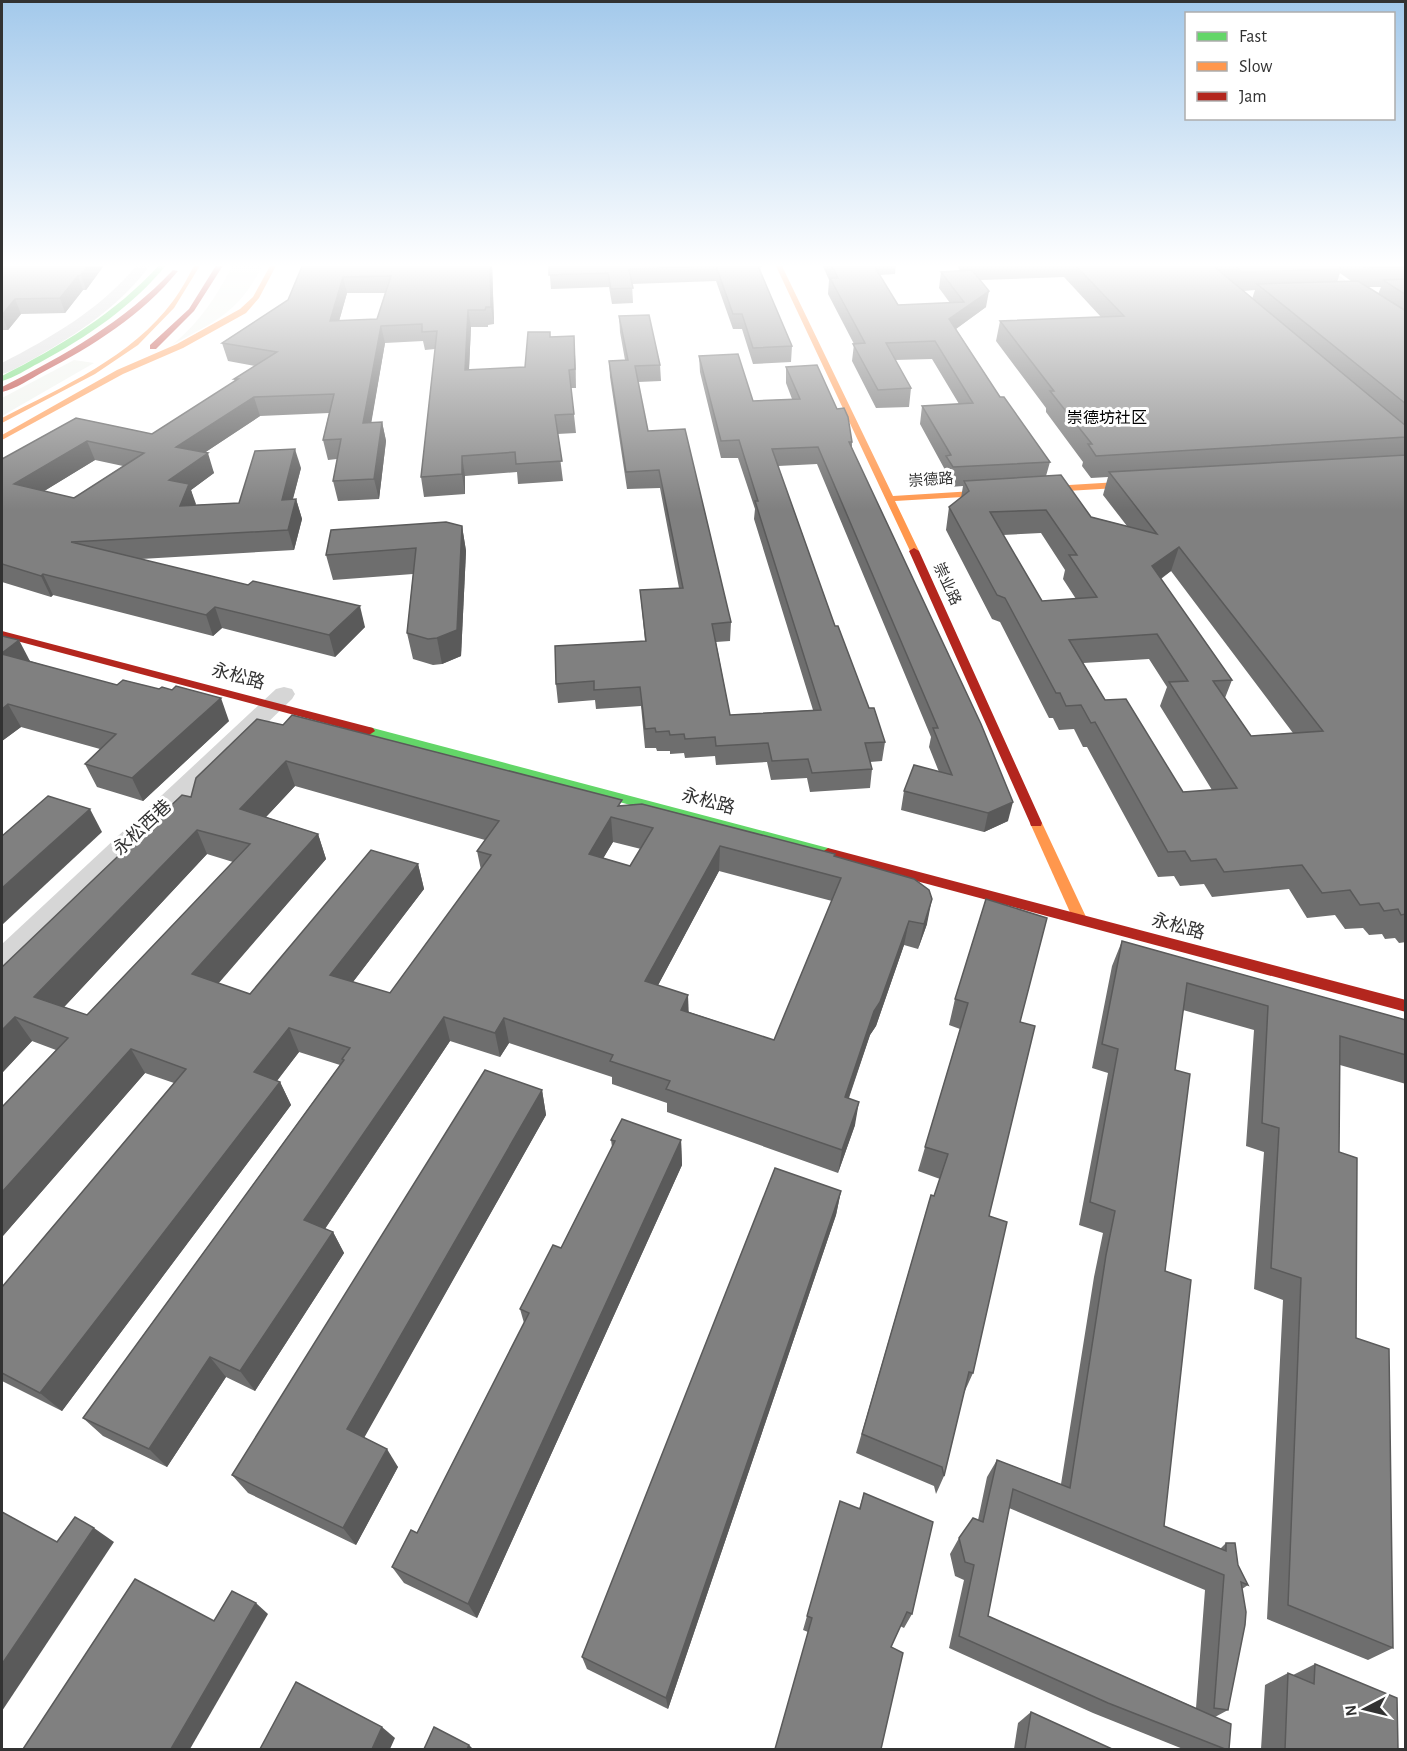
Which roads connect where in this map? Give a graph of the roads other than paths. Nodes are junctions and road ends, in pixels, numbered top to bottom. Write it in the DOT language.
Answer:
graph roads {
  1 [pos="43,346"];
  2 [pos="65,346"];
  3 [pos="85,346"];
  4 [pos="131,346"];
  5 [pos="152,346"];
  6 [pos="181,346"];
  7 [pos="817,346"];
  8 [pos="2,369"];
  9 [pos="120,372"];
  10 [pos="2,379"];
  11 [pos="2,390"];
  12 [pos="2,420"];
  13 [pos="2,438"];
  14 [pos="1159,482"];
  15 [pos="890,499"];
  16 [pos="2,620"];
  17 [pos="2,634"];
  18 [pos="278,700"];
  19 [pos="364,715"];
  20 [pos="1050,892"];
  21 [pos="1077,899"];
  22 [pos="1080,919"];
  23 [pos="2,962"];
  24 [pos="1406,1006"];
  1 -- 8 [label="street"];
  2 -- 10 [label="main road"];
  3 -- 11 [label="main road"];
  4 -- 12 [label="main road"];
  5 -- 9 [label="main road"];
  6 -- 9 [label="main road"];
  7 -- 15 [label="main road, 崇业路"];
  9 -- 13 [label="main road"];
  14 -- 15 [label="main road, 崇德路"];
  15 -- 21 [label="main road, 崇业路"];
  16 -- 18 [label="main road, 永松路"];
  17 -- 18 [label="main road, 永松路"];
  18 -- 19 [label="main road, 永松路"];
  18 -- 22 [label="main road, 永松路"];
  18 -- 23 [label="street, 永松西巷"];
  20 -- 21 [label="main road"];
  21 -- 22 [label="main road, 崇业路"];
  22 -- 24 [label="main road, 永松路"];
}
